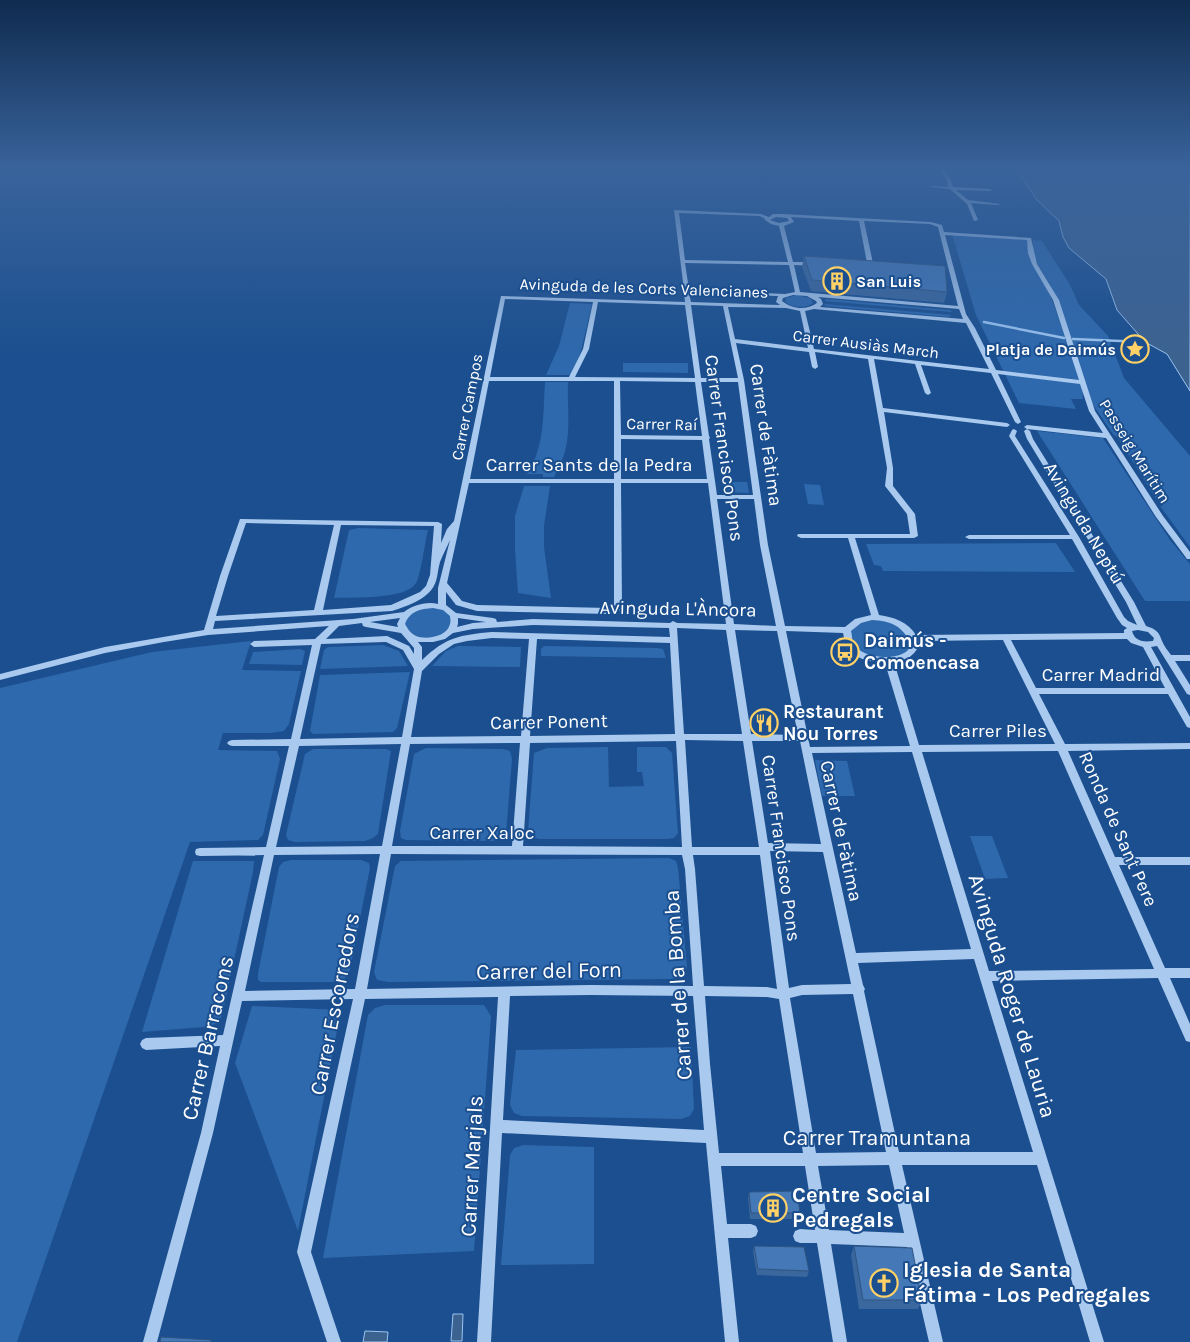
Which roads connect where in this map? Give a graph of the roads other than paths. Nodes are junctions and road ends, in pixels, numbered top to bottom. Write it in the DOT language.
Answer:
graph roads {
  1 [pos="942,231"];
  2 [pos="678,232"];
  3 [pos="783,232"];
  4 [pos="863,232"];
  5 [pos="949,232"];
  6 [pos="682,261"];
  7 [pos="790,262"];
  8 [pos="817,264"];
  9 [pos="862,268"];
  10 [pos="870,268"];
  11 [pos="880,269"];
  12 [pos="944,275"];
  13 [pos="953,276"];
  14 [pos="685,291"];
  15 [pos="798,293"];
  16 [pos="784,295"];
  17 [pos="813,296"];
  18 [pos="503,297"];
  19 [pos="596,300"];
  20 [pos="687,303"];
  21 [pos="725,305"];
  22 [pos="785,307"];
  23 [pos="815,308"];
  24 [pos="961,308"];
  25 [pos="802,310"];
  26 [pos="967,321"];
  27 [pos="734,341"];
  28 [pos="811,351"];
  29 [pos="871,358"];
  30 [pos="918,364"];
  31 [pos="815,367"];
  32 [pos="994,373"];
  33 [pos="616,378"];
  34 [pos="698,378"];
  35 [pos="486,379"];
  36 [pos="572,379"];
  37 [pos="741,380"];
  38 [pos="1082,382"];
  39 [pos="928,393"];
  40 [pos="880,410"];
  41 [pos="1018,422"];
  42 [pos="1007,425"];
  43 [pos="1027,429"];
  44 [pos="1014,432"];
  45 [pos="1108,436"];
  46 [pos="618,437"];
  47 [pos="706,438"];
  48 [pos="618,480"];
  49 [pos="466,481"];
  50 [pos="712,481"];
  51 [pos="714,496"];
  52 [pos="757,497"];
  53 [pos="338,522"];
  54 [pos="458,522"];
  55 [pos="801,536"];
  56 [pos="851,536"];
  57 [pos="969,537"];
  58 [pos="1075,537"];
  59 [pos="1190,557"];
  60 [pos="436,562"];
  61 [pos="443,583"];
  62 [pos="430,587"];
  63 [pos="425,606"];
  64 [pos="442,607"];
  65 [pos="318,612"];
  66 [pos="406,614"];
  67 [pos="454,616"];
  68 [pos="876,618"];
  69 [pos="211,619"];
  70 [pos="353,622"];
  71 [pos="337,623"];
  72 [pos="508,623"];
  73 [pos="673,624"];
  74 [pos="730,626"];
  75 [pos="782,627"];
  76 [pos="1142,627"];
  77 [pos="847,630"];
  78 [pos="451,631"];
  79 [pos="208,632"];
  80 [pos="1130,632"];
  81 [pos="405,633"];
  82 [pos="533,637"];
  83 [pos="437,638"];
  84 [pos="914,638"];
  85 [pos="1006,638"];
  86 [pos="674,640"];
  87 [pos="1158,641"];
  88 [pos="317,642"];
  89 [pos="254,644"];
  90 [pos="1146,645"];
  91 [pos="1168,658"];
  92 [pos="1190,658"];
  93 [pos="889,661"];
  94 [pos="418,670"];
  95 [pos="0,677"];
  96 [pos="1032,691"];
  97 [pos="1170,691"];
  98 [pos="1190,692"];
  99 [pos="1190,725"];
  100 [pos="681,738"];
  101 [pos="803,738"];
  102 [pos="526,739"];
  103 [pos="747,739"];
  104 [pos="295,741"];
  105 [pos="406,741"];
  106 [pos="232,743"];
  107 [pos="1190,746"];
  108 [pos="917,748"];
  109 [pos="1062,748"];
  110 [pos="806,750"];
  111 [pos="827,848"];
  112 [pos="764,849"];
  113 [pos="386,850"];
  114 [pos="517,851"];
  115 [pos="687,851"];
  116 [pos="200,852"];
  117 [pos="270,852"];
  118 [pos="1111,861"];
  119 [pos="1190,861"];
  120 [pos="978,954"];
  121 [pos="852,958"];
  122 [pos="1161,973"];
  123 [pos="1190,973"];
  124 [pos="986,976"];
  125 [pos="859,989"];
  126 [pos="699,991"];
  127 [pos="504,992"];
  128 [pos="360,994"];
  129 [pos="238,996"];
  130 [pos="784,996"];
  131 [pos="1190,1037"];
  132 [pos="228,1040"];
  133 [pos="146,1044"];
  134 [pos="496,1126"];
  135 [pos="711,1137"];
  136 [pos="894,1158"];
  137 [pos="713,1159"];
  138 [pos="1041,1159"];
  139 [pos="810,1160"];
  140 [pos="721,1231"];
  141 [pos="751,1231"];
  142 [pos="800,1236"];
  143 [pos="824,1237"];
  144 [pos="913,1240"];
  145 [pos="150,1342"];
  146 [pos="334,1342"];
  147 [pos="484,1342"];
  148 [pos="732,1342"];
  149 [pos="840,1342"];
  150 [pos="936,1342"];
  151 [pos="1097,1342"];
  1 -- 13 [label="street"];
  2 -- 6 [label="street, Carrer Francisco Pons"];
  3 -- 7 [label="street"];
  4 -- 10 [label="street"];
  5 -- 38 [label="street, Passeig Marítim"];
  6 -- 7 [label="street"];
  6 -- 14 [label="street, Carrer Francisco Pons"];
  7 -- 8 [label="street"];
  7 -- 15 [label="street"];
  9 -- 10 [label="street"];
  10 -- 11 [label="street"];
  12 -- 13 [label="street"];
  13 -- 24 [label="street"];
  14 -- 16 [label="street, Avinguda de les Corts Valencianes"];
  14 -- 20 [label="street, Carrer Francisco Pons"];
  15 -- 16 [label="street, Avinguda de les Corts Valencianes"];
  15 -- 17 [label="street, Avinguda de les Corts Valencianes"];
  16 -- 22 [label="street"];
  17 -- 23 [label="street"];
  17 -- 24 [label="street"];
  18 -- 19 [label="street, Avinguda de les Corts Valencianes"];
  18 -- 35 [label="street, Carrer Campos"];
  19 -- 20 [label="street, Avinguda de les Corts Valencianes"];
  19 -- 36 [label="street"];
  20 -- 21 [label="street, Avinguda de les Corts Valencianes"];
  20 -- 34 [label="street, Carrer Francisco Pons"];
  21 -- 22 [label="street, Avinguda de les Corts Valencianes"];
  21 -- 27 [label="street, Carrer de Fàtima"];
  22 -- 25 [label="street, Avinguda de les Corts Valencianes"];
  23 -- 25 [label="street, Avinguda de les Corts Valencianes"];
  23 -- 26 [label="street"];
  24 -- 26 [label="street"];
  25 -- 28 [label="street"];
  26 -- 32 [label="street"];
  27 -- 28 [label="street, Carrer Ausiàs March"];
  27 -- 37 [label="street, Carrer de Fàtima"];
  28 -- 29 [label="street, Carrer Ausiàs March"];
  28 -- 31 [label="street"];
  29 -- 30 [label="street, Carrer Ausiàs March"];
  29 -- 40 [label="street"];
  30 -- 32 [label="street, Carrer Ausiàs March"];
  30 -- 39 [label="street"];
  32 -- 38 [label="street, Carrer Ausiàs March"];
  32 -- 41 [label="street"];
  33 -- 34 [label="street"];
  33 -- 36 [label="street"];
  33 -- 46 [label="street"];
  34 -- 37 [label="street"];
  34 -- 47 [label="street, Carrer Francisco Pons"];
  35 -- 36 [label="street"];
  35 -- 49 [label="street, Carrer Campos"];
  37 -- 52 [label="street, Carrer de Fàtima"];
  38 -- 45 [label="street, Passeig Marítim"];
  40 -- 42 [label="street"];
  40 -- 56 [label="street"];
  41 -- 42 [label="street"];
  41 -- 43 [label="street"];
  42 -- 44 [label="street"];
  43 -- 44 [label="street"];
  43 -- 45 [label="street"];
  43 -- 76 [label="street, Avinguda Neptú"];
  44 -- 58 [label="street, Avinguda Neptú"];
  45 -- 59 [label="street, Passeig Marítim"];
  46 -- 47 [label="street, Carrer Raí"];
  46 -- 48 [label="street"];
  47 -- 50 [label="street, Carrer Francisco Pons"];
  48 -- 49 [label="street, Carrer Sants de la Pedra"];
  48 -- 50 [label="street, Carrer Sants de la Pedra"];
  48 -- 61 [label="street"];
  49 -- 54 [label="street, Carrer Campos"];
  50 -- 51 [label="street, Carrer Francisco Pons"];
  51 -- 52 [label="street"];
  51 -- 74 [label="street, Carrer Francisco Pons"];
  52 -- 75 [label="street, Carrer de Fàtima"];
  53 -- 60 [label="street"];
  53 -- 65 [label="street"];
  53 -- 69 [label="street"];
  54 -- 60 [label="street"];
  54 -- 61 [label="street"];
  55 -- 56 [label="street"];
  56 -- 68 [label="street"];
  57 -- 58 [label="street"];
  58 -- 80 [label="street, Avinguda Neptú"];
  60 -- 62 [label="street"];
  61 -- 64 [label="street"];
  62 -- 63 [label="street"];
  62 -- 65 [label="street"];
  63 -- 64 [label="street"];
  63 -- 66 [label="street"];
  64 -- 67 [label="street"];
  65 -- 69 [label="street"];
  66 -- 70 [label="street"];
  66 -- 81 [label="street"];
  67 -- 72 [label="street, Avinguda L'Àncora"];
  67 -- 78 [label="street"];
  68 -- 77 [label="street"];
  68 -- 84 [label="street"];
  69 -- 79 [label="street"];
  70 -- 71 [label="street"];
  70 -- 81 [label="street"];
  71 -- 79 [label="street"];
  71 -- 88 [label="street"];
  72 -- 73 [label="street, Avinguda L'Àncora"];
  72 -- 78 [label="street, Avinguda L'Àncora"];
  73 -- 74 [label="street, Avinguda L'Àncora"];
  73 -- 86 [label="street, Carrer de la Bomba"];
  74 -- 75 [label="street, Avinguda L'Àncora"];
  74 -- 103 [label="street, Carrer Francisco Pons"];
  75 -- 77 [label="street, Avinguda L'Àncora"];
  75 -- 101 [label="street, Carrer de Fàtima"];
  76 -- 80 [label="street"];
  76 -- 87 [label="street"];
  77 -- 93 [label="street"];
  78 -- 83 [label="street"];
  79 -- 95 [label="street"];
  80 -- 85 [label="street"];
  80 -- 90 [label="street"];
  81 -- 83 [label="street"];
  81 -- 94 [label="street, Carrer Escorredors"];
  82 -- 86 [label="street"];
  82 -- 94 [label="street"];
  82 -- 102 [label="street"];
  83 -- 94 [label="street, Carrer Escorredors"];
  84 -- 85 [label="street"];
  84 -- 93 [label="street"];
  85 -- 96 [label="street, Ronda de Sant Pere"];
  86 -- 100 [label="street, Carrer de la Bomba"];
  87 -- 90 [label="street"];
  87 -- 91 [label="street"];
  88 -- 89 [label="street"];
  88 -- 94 [label="street"];
  88 -- 104 [label="street, Carrer Barracons"];
  90 -- 97 [label="street"];
  91 -- 92 [label="street"];
  91 -- 98 [label="street"];
  93 -- 108 [label="street, Avinguda Roger de Lauria"];
  94 -- 105 [label="street, Carrer Escorredors"];
  96 -- 97 [label="street, Carrer Madrid"];
  96 -- 109 [label="street, Ronda de Sant Pere"];
  97 -- 99 [label="street"];
  100 -- 102 [label="street, Carrer Ponent"];
  100 -- 103 [label="street, Carrer Ponent"];
  100 -- 115 [label="street, Carrer de la Bomba"];
  101 -- 103 [label="street, Carrer Ponent"];
  101 -- 110 [label="street, Carrer de Fàtima"];
  102 -- 105 [label="street, Carrer Ponent"];
  102 -- 114 [label="street"];
  103 -- 112 [label="street, Carrer Francisco Pons"];
  104 -- 105 [label="street, Carrer Ponent"];
  104 -- 106 [label="street"];
  104 -- 117 [label="street, Carrer Barracons"];
  105 -- 113 [label="street, Carrer Escorredors"];
  107 -- 109 [label="street, Carrer Piles"];
  108 -- 109 [label="street, Carrer Piles"];
  108 -- 110 [label="street, Carrer Piles"];
  108 -- 120 [label="street, Avinguda Roger de Lauria"];
  109 -- 118 [label="street, Ronda de Sant Pere"];
  110 -- 111 [label="street, Carrer de Fàtima"];
  111 -- 112 [label="street, Carrer Xaloc"];
  111 -- 121 [label="street, Carrer de Fàtima"];
  112 -- 115 [label="street, Carrer Xaloc"];
  112 -- 130 [label="street, Carrer Francisco Pons"];
  113 -- 114 [label="street, Carrer Xaloc"];
  113 -- 117 [label="street, Carrer Xaloc"];
  113 -- 128 [label="street, Carrer Escorredors"];
  114 -- 115 [label="street, Carrer Xaloc"];
  115 -- 126 [label="street, Carrer de la Bomba"];
  116 -- 117 [label="street, Carrer Xaloc"];
  117 -- 129 [label="street, Carrer Barracons"];
  118 -- 119 [label="street"];
  118 -- 122 [label="street, Ronda de Sant Pere"];
  120 -- 121 [label="street"];
  120 -- 124 [label="street, Avinguda Roger de Lauria"];
  121 -- 125 [label="street, Carrer de Fàtima"];
  122 -- 123 [label="street"];
  122 -- 124 [label="street"];
  122 -- 131 [label="street, Ronda de Sant Pere"];
  124 -- 138 [label="street, Avinguda Roger de Lauria"];
  125 -- 130 [label="street, Carrer del Forn"];
  125 -- 136 [label="street, Carrer de Fàtima"];
  126 -- 127 [label="street, Carrer del Forn"];
  126 -- 130 [label="street, Carrer del Forn"];
  126 -- 135 [label="street, Carrer de la Bomba"];
  127 -- 128 [label="street, Carrer del Forn"];
  127 -- 134 [label="street, Carrer Marjals"];
  128 -- 129 [label="street, Carrer del Forn"];
  128 -- 146 [label="street, Carrer Escorredors"];
  129 -- 132 [label="street, Carrer Barracons"];
  130 -- 139 [label="street, Carrer Francisco Pons"];
  132 -- 133 [label="street"];
  132 -- 145 [label="street, Carrer Barracons"];
  134 -- 135 [label="street"];
  134 -- 147 [label="street, Carrer Marjals"];
  135 -- 137 [label="street, Carrer de la Bomba"];
  136 -- 138 [label="street, Carrer Tramuntana"];
  136 -- 139 [label="street, Carrer Tramuntana"];
  136 -- 144 [label="street, Carrer de Fàtima"];
  137 -- 139 [label="street, Carrer Tramuntana"];
  137 -- 140 [label="street, Carrer de la Bomba"];
  138 -- 151 [label="street, Avinguda Roger de Lauria"];
  139 -- 143 [label="street, Carrer Francisco Pons"];
  140 -- 141 [label="street"];
  140 -- 148 [label="street, Carrer de la Bomba"];
  142 -- 143 [label="street"];
  143 -- 144 [label="street"];
  143 -- 149 [label="street, Carrer Francisco Pons"];
  144 -- 150 [label="street, Carrer de Fàtima"];
}
